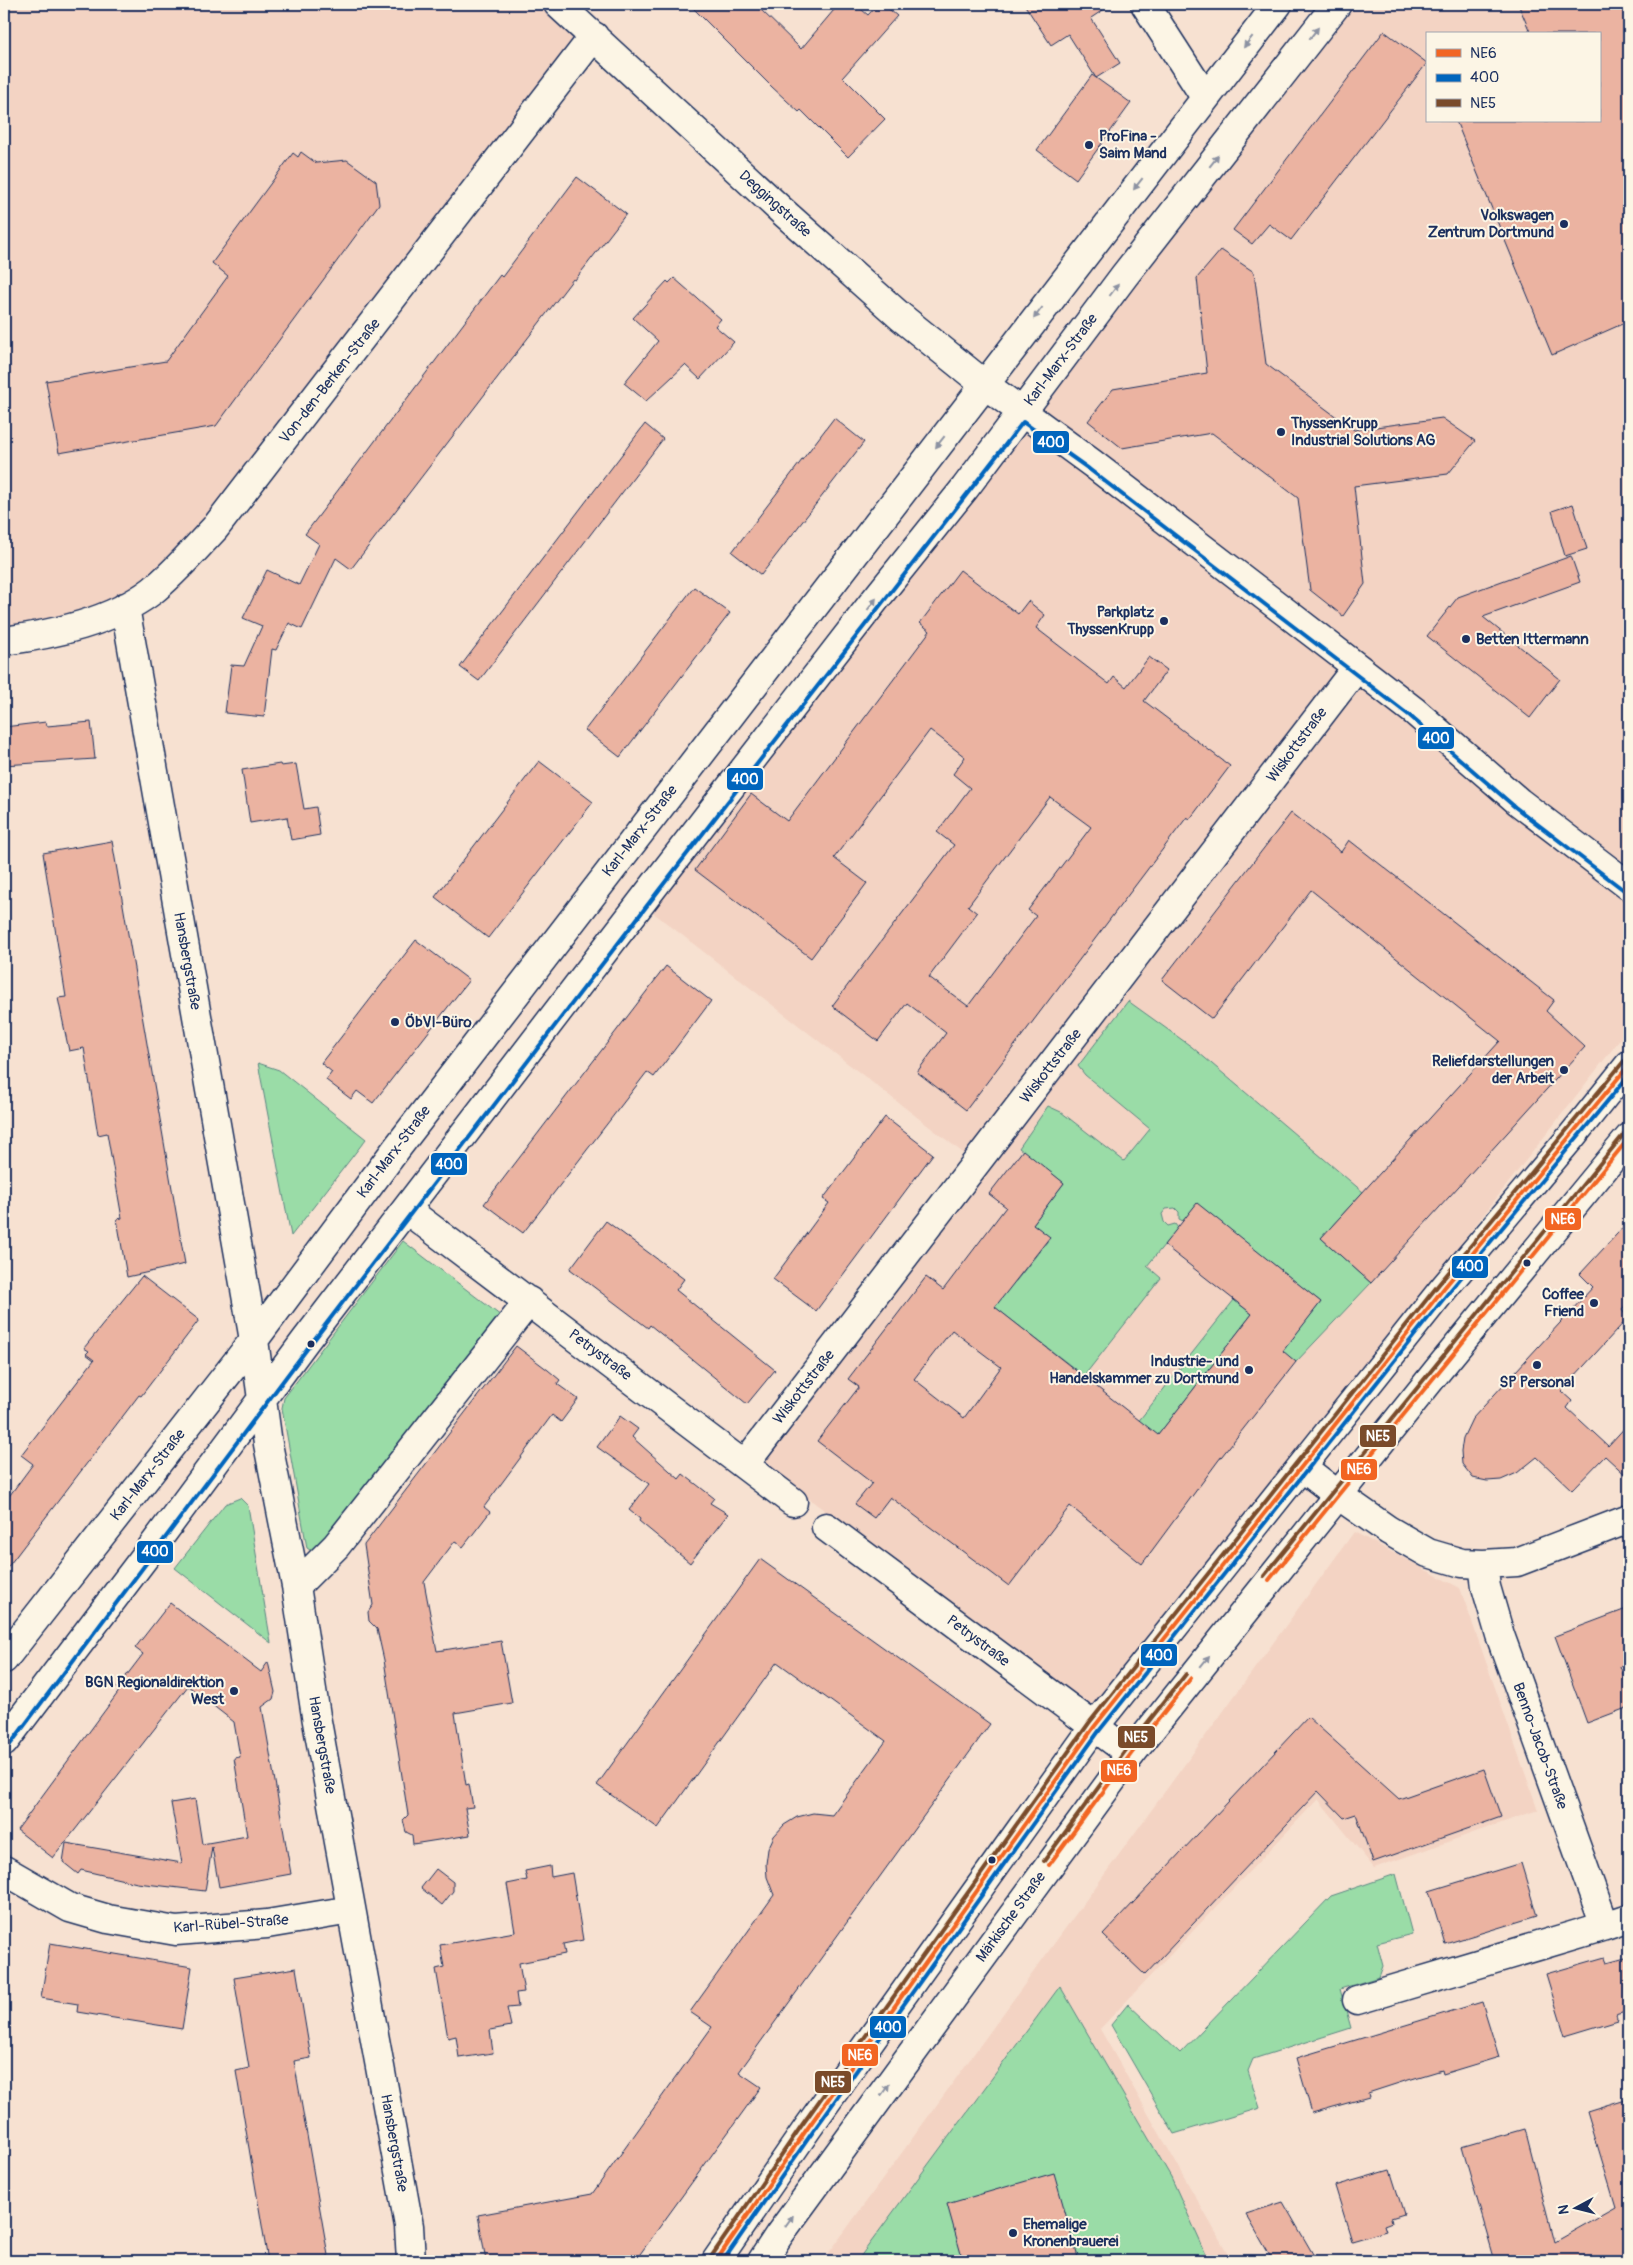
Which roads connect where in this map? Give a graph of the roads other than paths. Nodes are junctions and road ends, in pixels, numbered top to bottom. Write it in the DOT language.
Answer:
graph roads {
  1 [pos="558,4"];
  2 [pos="1145,4"];
  3 [pos="1278,4"];
  4 [pos="1337,4"];
  5 [pos="594,36"];
  6 [pos="1206,97"];
  7 [pos="992,390"];
  8 [pos="1022,413"];
  9 [pos="125,607"];
  10 [pos="4,641"];
  11 [pos="1357,667"];
  12 [pos="1629,886"];
  13 [pos="1629,1065"];
  14 [pos="1629,1138"];
  15 [pos="406,1210"];
  16 [pos="529,1302"];
  17 [pos="254,1340"];
  18 [pos="262,1400"];
  19 [pos="744,1465"];
  20 [pos="1302,1467"];
  21 [pos="1338,1495"];
  22 [pos="793,1502"];
  23 [pos="1629,1519"];
  24 [pos="826,1527"];
  25 [pos="1483,1564"];
  26 [pos="296,1586"];
  27 [pos="4,1659"];
  28 [pos="1094,1727"];
  29 [pos="4,1742"];
  30 [pos="1131,1754"];
  31 [pos="4,1870"];
  32 [pos="351,1910"];
  33 [pos="1617,1922"];
  34 [pos="1357,2000"];
  35 [pos="410,2261"];
  36 [pos="716,2261"];
  37 [pos="762,2261"];
  1 -- 5 [label="street, Deggingstraße"];
  2 -- 6 [label="street"];
  3 -- 6 [label="street, Karl-Marx-Straße, one-way"];
  8 -- 4 [label="street, Karl-Marx-Straße, one-way"];
  5 -- 7 [label="street, Deggingstraße"];
  5 -- 9 [label="street, Von-den-Berken-Straße"];
  6 -- 7 [label="street, Karl-Marx-Straße, one-way"];
  7 -- 8 [label="street, Deggingstraße"];
  7 -- 17 [label="street, Karl-Marx-Straße, one-way"];
  8 -- 11 [label="street, Deggingstraße"];
  15 -- 8 [label="street, Karl-Marx-Straße, one-way"];
  9 -- 10 [label="street, Von-den-Berken-Straße"];
  9 -- 17 [label="street, Hansbergstraße"];
  11 -- 12 [label="street, Deggingstraße"];
  11 -- 19 [label="street, Wiskottstraße"];
  13 -- 20 [label="street"];
  14 -- 21 [label="street, Märkische Straße"];
  15 -- 16 [label="street, Petrystraße"];
  15 -- 18 [label="street, Karl-Marx-Straße"];
  16 -- 19 [label="street, Petrystraße"];
  16 -- 26 [label="street"];
  17 -- 18 [label="street, Hansbergstraße"];
  17 -- 27 [label="street, Karl-Marx-Straße"];
  18 -- 26 [label="street, Hansbergstraße"];
  18 -- 29 [label="street, Karl-Marx-Straße"];
  19 -- 22 [label="street, Petrystraße"];
  20 -- 21 [label="street"];
  20 -- 28 [label="street"];
  21 -- 25 [label="street"];
  30 -- 21 [label="street, Märkische Straße, one-way"];
  23 -- 25 [label="street"];
  24 -- 28 [label="street, Petrystraße"];
  25 -- 33 [label="street, Benno-Jacob-Straße"];
  26 -- 32 [label="street, Hansbergstraße"];
  28 -- 30 [label="street, Petrystraße"];
  28 -- 36 [label="street"];
  37 -- 30 [label="street, Märkische Straße, one-way"];
  31 -- 32 [label="street, Karl-Rübel-Straße"];
  32 -- 35 [label="street, Hansbergstraße"];
  33 -- 34 [label="street, Benno-Jacob-Straße"];
}
